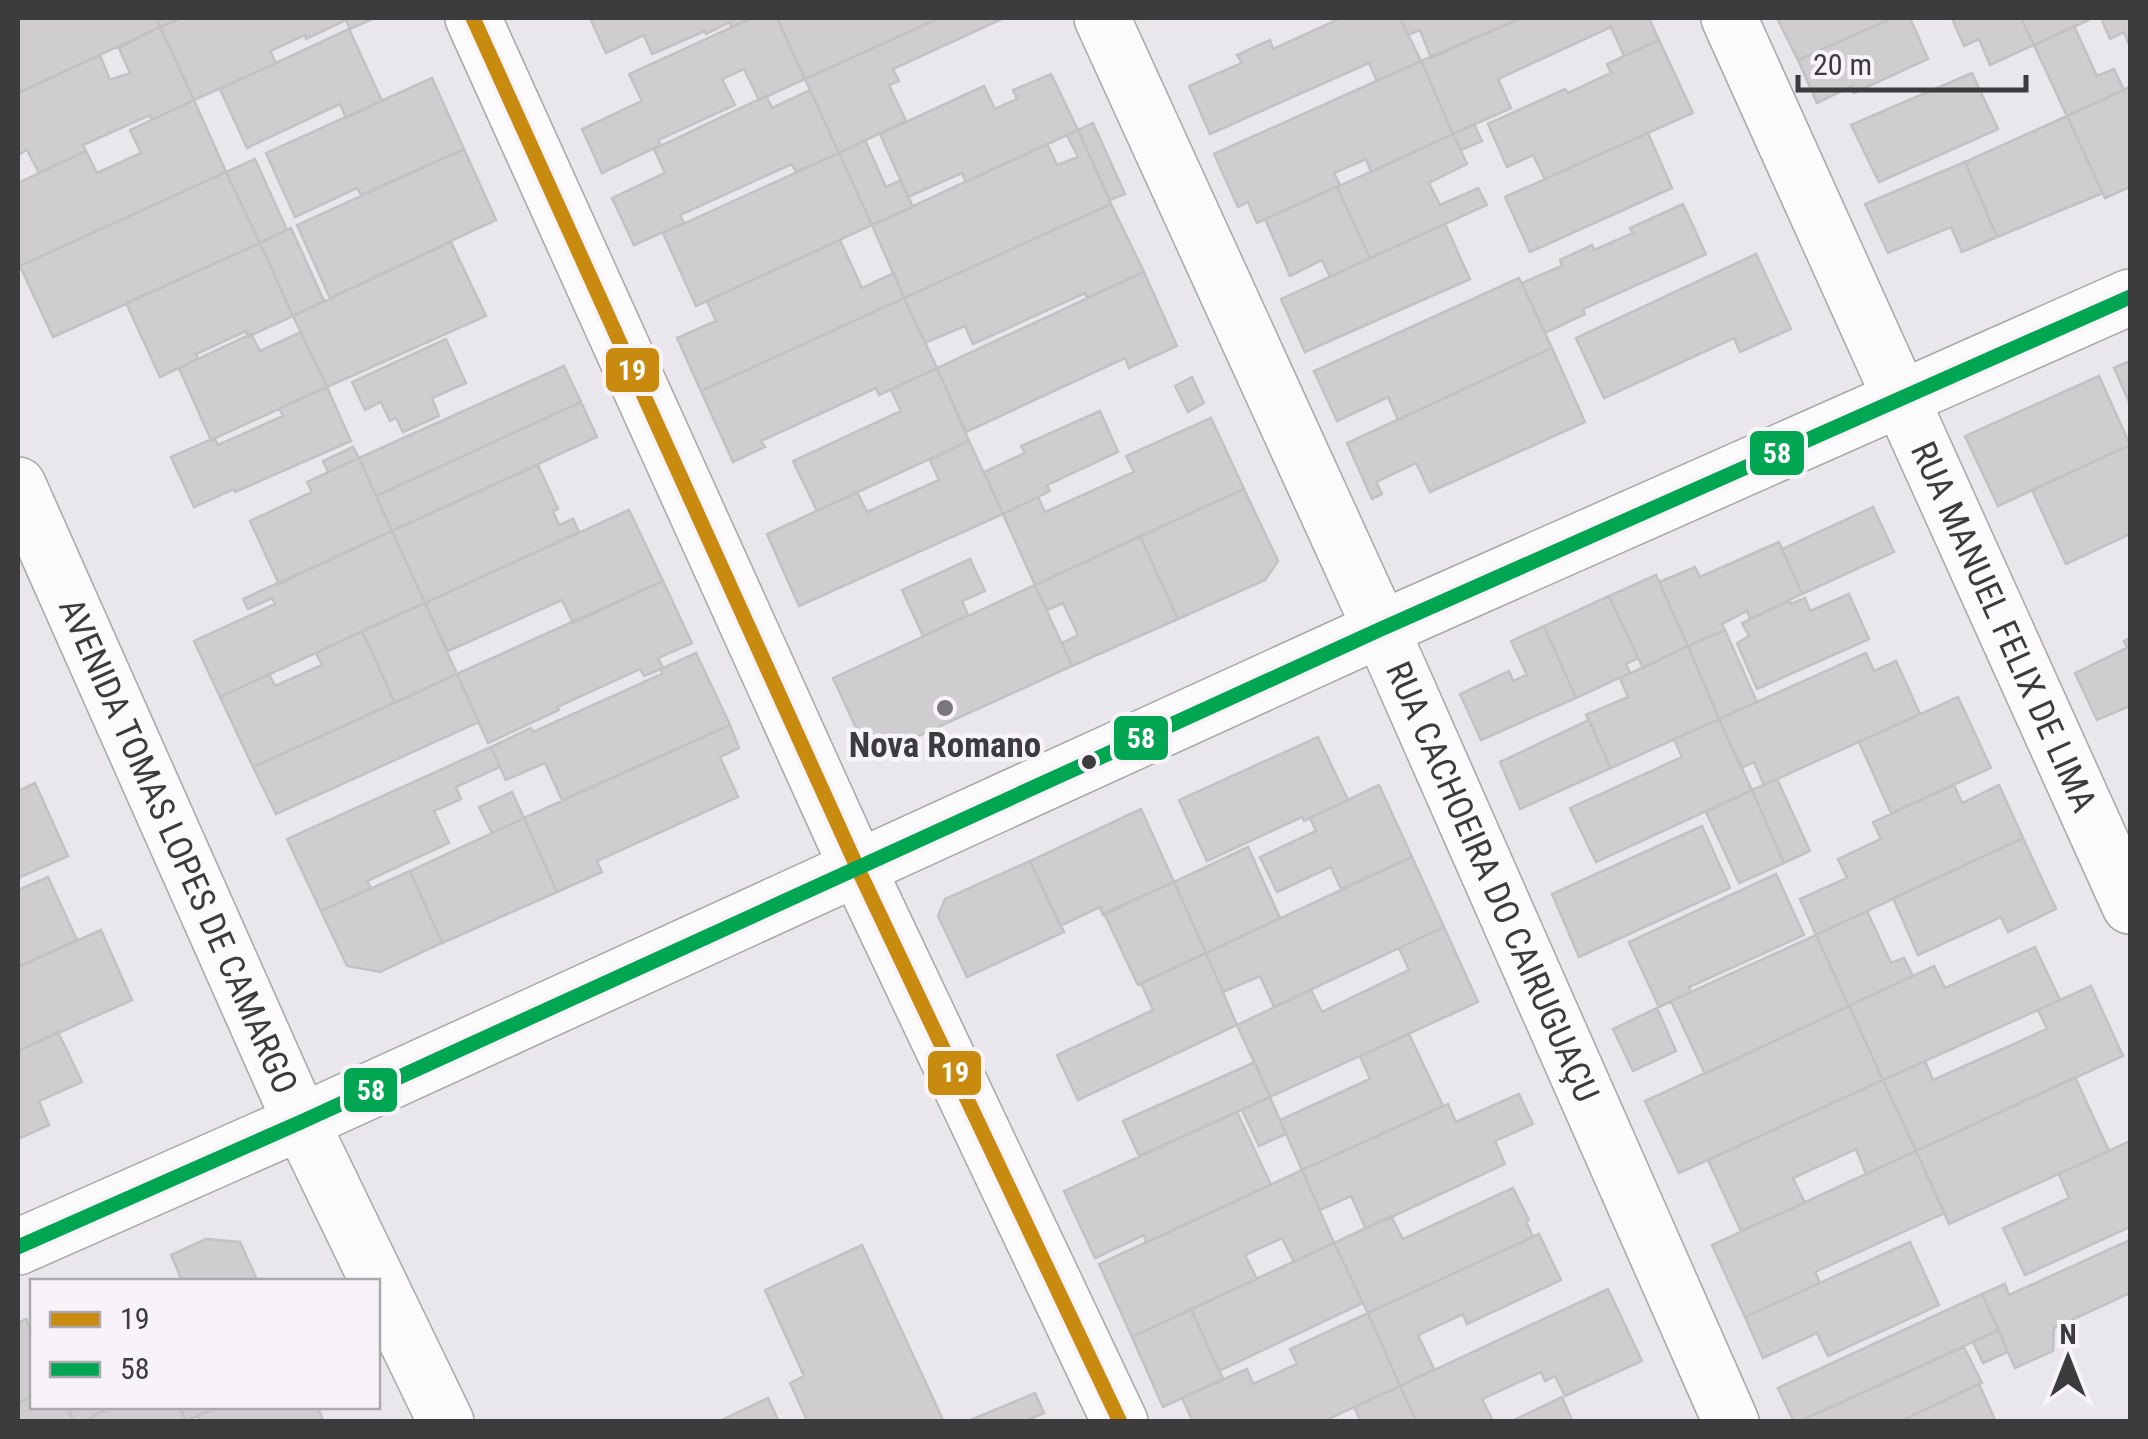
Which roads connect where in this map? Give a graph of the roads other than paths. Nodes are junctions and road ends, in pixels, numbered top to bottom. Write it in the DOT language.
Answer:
graph roads {
  1 [pos="474,18"];
  2 [pos="1102,18"];
  3 [pos="1729,18"];
  4 [pos="2130,297"];
  5 [pos="1901,398"];
  6 [pos="18,484"];
  7 [pos="1380,629"];
  8 [pos="858,870"];
  9 [pos="2130,906"];
  10 [pos="301,1122"];
  11 [pos="18,1247"];
  12 [pos="377,1279"];
  13 [pos="380,1285"];
  14 [pos="446,1422"];
  15 [pos="1120,1422"];
  16 [pos="1731,1422"];
  1 -- 8 [label="street"];
  2 -- 7 [label="street, RUA CACHOEIRA DO CAIRUGUAÇU"];
  3 -- 5 [label="street, RUA MANUEL FELIX DE LIMA"];
  4 -- 5 [label="street"];
  5 -- 7 [label="street"];
  5 -- 9 [label="street, RUA MANUEL FELIX DE LIMA"];
  6 -- 10 [label="street, AVENIDA TOMAS LOPES DE CAMARGO"];
  7 -- 8 [label="street"];
  7 -- 16 [label="street, RUA CACHOEIRA DO CAIRUGUAÇU"];
  8 -- 10 [label="street"];
  8 -- 15 [label="street"];
  10 -- 11 [label="street"];
  10 -- 12 [label="street, AVENIDA TOMAS LOPES DE CAMARGO"];
  13 -- 14 [label="street, AVENIDA TOMAS LOPES DE CAMARGO"];
}
